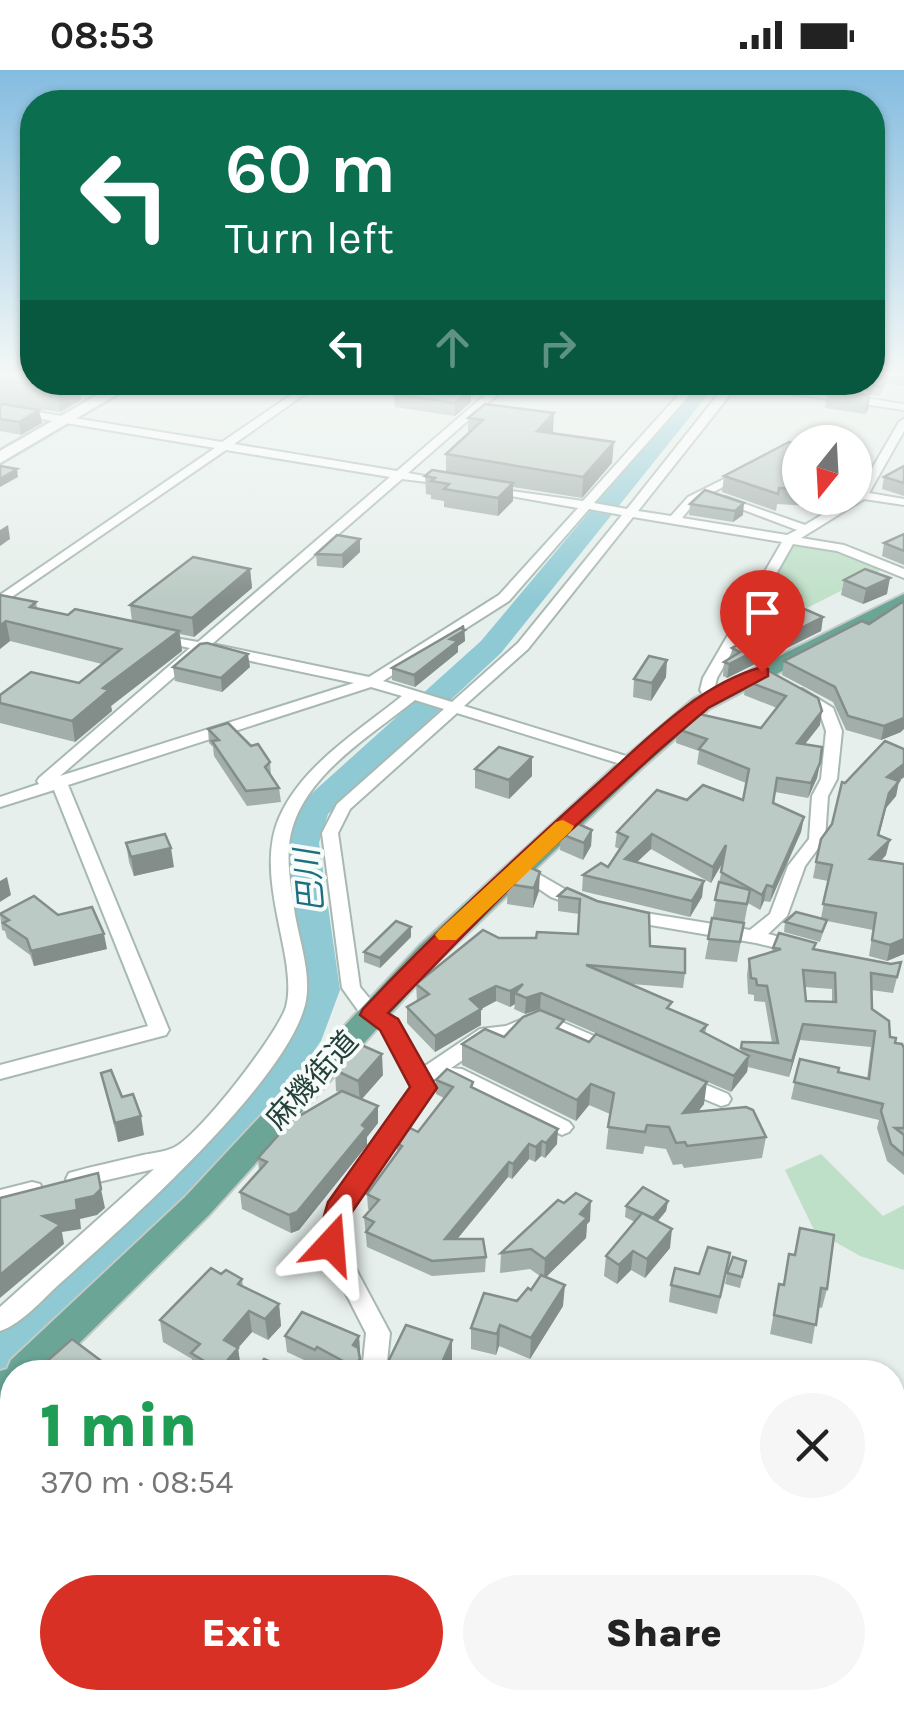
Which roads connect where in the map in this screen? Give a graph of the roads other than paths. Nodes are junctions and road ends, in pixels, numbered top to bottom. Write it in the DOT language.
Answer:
graph roads {
  1 [pos="220,450"];
  2 [pos="247,450"];
  3 [pos="428,450"];
  4 [pos="638,450"];
  5 [pos="682,450"];
  6 [pos="751,468"];
  7 [pos="400,474"];
  8 [pos="457,484"];
  9 [pos="476,487"];
  10 [pos="703,493"];
  11 [pos="872,497"];
  12 [pos="904,502"];
  13 [pos="590,506"];
  14 [pos="632,513"];
  15 [pos="830,515"];
  16 [pos="674,520"];
  17 [pos="806,529"];
  18 [pos="790,539"];
  19 [pos="904,574"];
  20 [pos="904,600"];
  21 [pos="0,603"];
  22 [pos="18,609"];
  23 [pos="145,635"];
  24 [pos="199,646"];
  25 [pos="762,672"];
  26 [pos="371,682"];
  27 [pos="414,694"];
  28 [pos="712,698"];
  29 [pos="455,708"];
  30 [pos="633,763"];
  31 [pos="50,783"];
  32 [pos="0,802"];
  33 [pos="518,866"];
  34 [pos="756,935"];
  35 [pos="825,954"];
  36 [pos="372,1015"];
  37 [pos="630,1059"];
  38 [pos="442,1068"];
  39 [pos="0,1072"];
  40 [pos="666,1075"];
  41 [pos="420,1080"];
  42 [pos="721,1098"];
  43 [pos="562,1127"];
  44 [pos="178,1155"];
  45 [pos="0,1198"];
  46 [pos="0,1321"];
  47 [pos="38,1360"];
  48 [pos="375,1360"];
  1 -- 21 [label="street"];
  2 -- 7 [label="street"];
  3 -- 7 [label="street"];
  4 -- 13 [label="street"];
  5 -- 14 [label="street"];
  6 -- 10 [label="street"];
  7 -- 8 [label="street"];
  7 -- 24 [label="street"];
  9 -- 13 [label="street"];
  10 -- 16 [label="street"];
  10 -- 17 [label="street"];
  11 -- 12 [label="street"];
  13 -- 14 [label="street"];
  13 -- 26 [label="street"];
  14 -- 16 [label="street"];
  14 -- 29 [label="street"];
  15 -- 17 [label="street"];
  16 -- 18 [label="street"];
  17 -- 18 [label="street"];
  18 -- 19 [label="street"];
  18 -- 28 [label="street"];
  20 -- 25 [label="main road, 麻機街道"];
  21 -- 22 [label="street"];
  23 -- 24 [label="street"];
  24 -- 26 [label="street"];
  24 -- 31 [label="street"];
  25 -- 28 [label="main road, 麻機街道"];
  25 -- 34 [label="street"];
  26 -- 27 [label="street"];
  26 -- 31 [label="street"];
  27 -- 29 [label="street"];
  27 -- 44 [label="street"];
  28 -- 30 [label="main road, 麻機街道"];
  29 -- 30 [label="street"];
  29 -- 36 [label="street"];
  30 -- 33 [label="main road, 麻機街道"];
  31 -- 32 [label="street"];
  31 -- 39 [label="street"];
  33 -- 34 [label="street"];
  33 -- 36 [label="main road, 麻機街道"];
  34 -- 35 [label="street"];
  36 -- 41 [label="street"];
  36 -- 47 [label="main road, 麻機街道"];
  37 -- 38 [label="street"];
  38 -- 41 [label="street"];
  38 -- 43 [label="street"];
  40 -- 42 [label="street"];
  41 -- 48 [label="street"];
  44 -- 45 [label="street"];
  44 -- 46 [label="street"];
}
